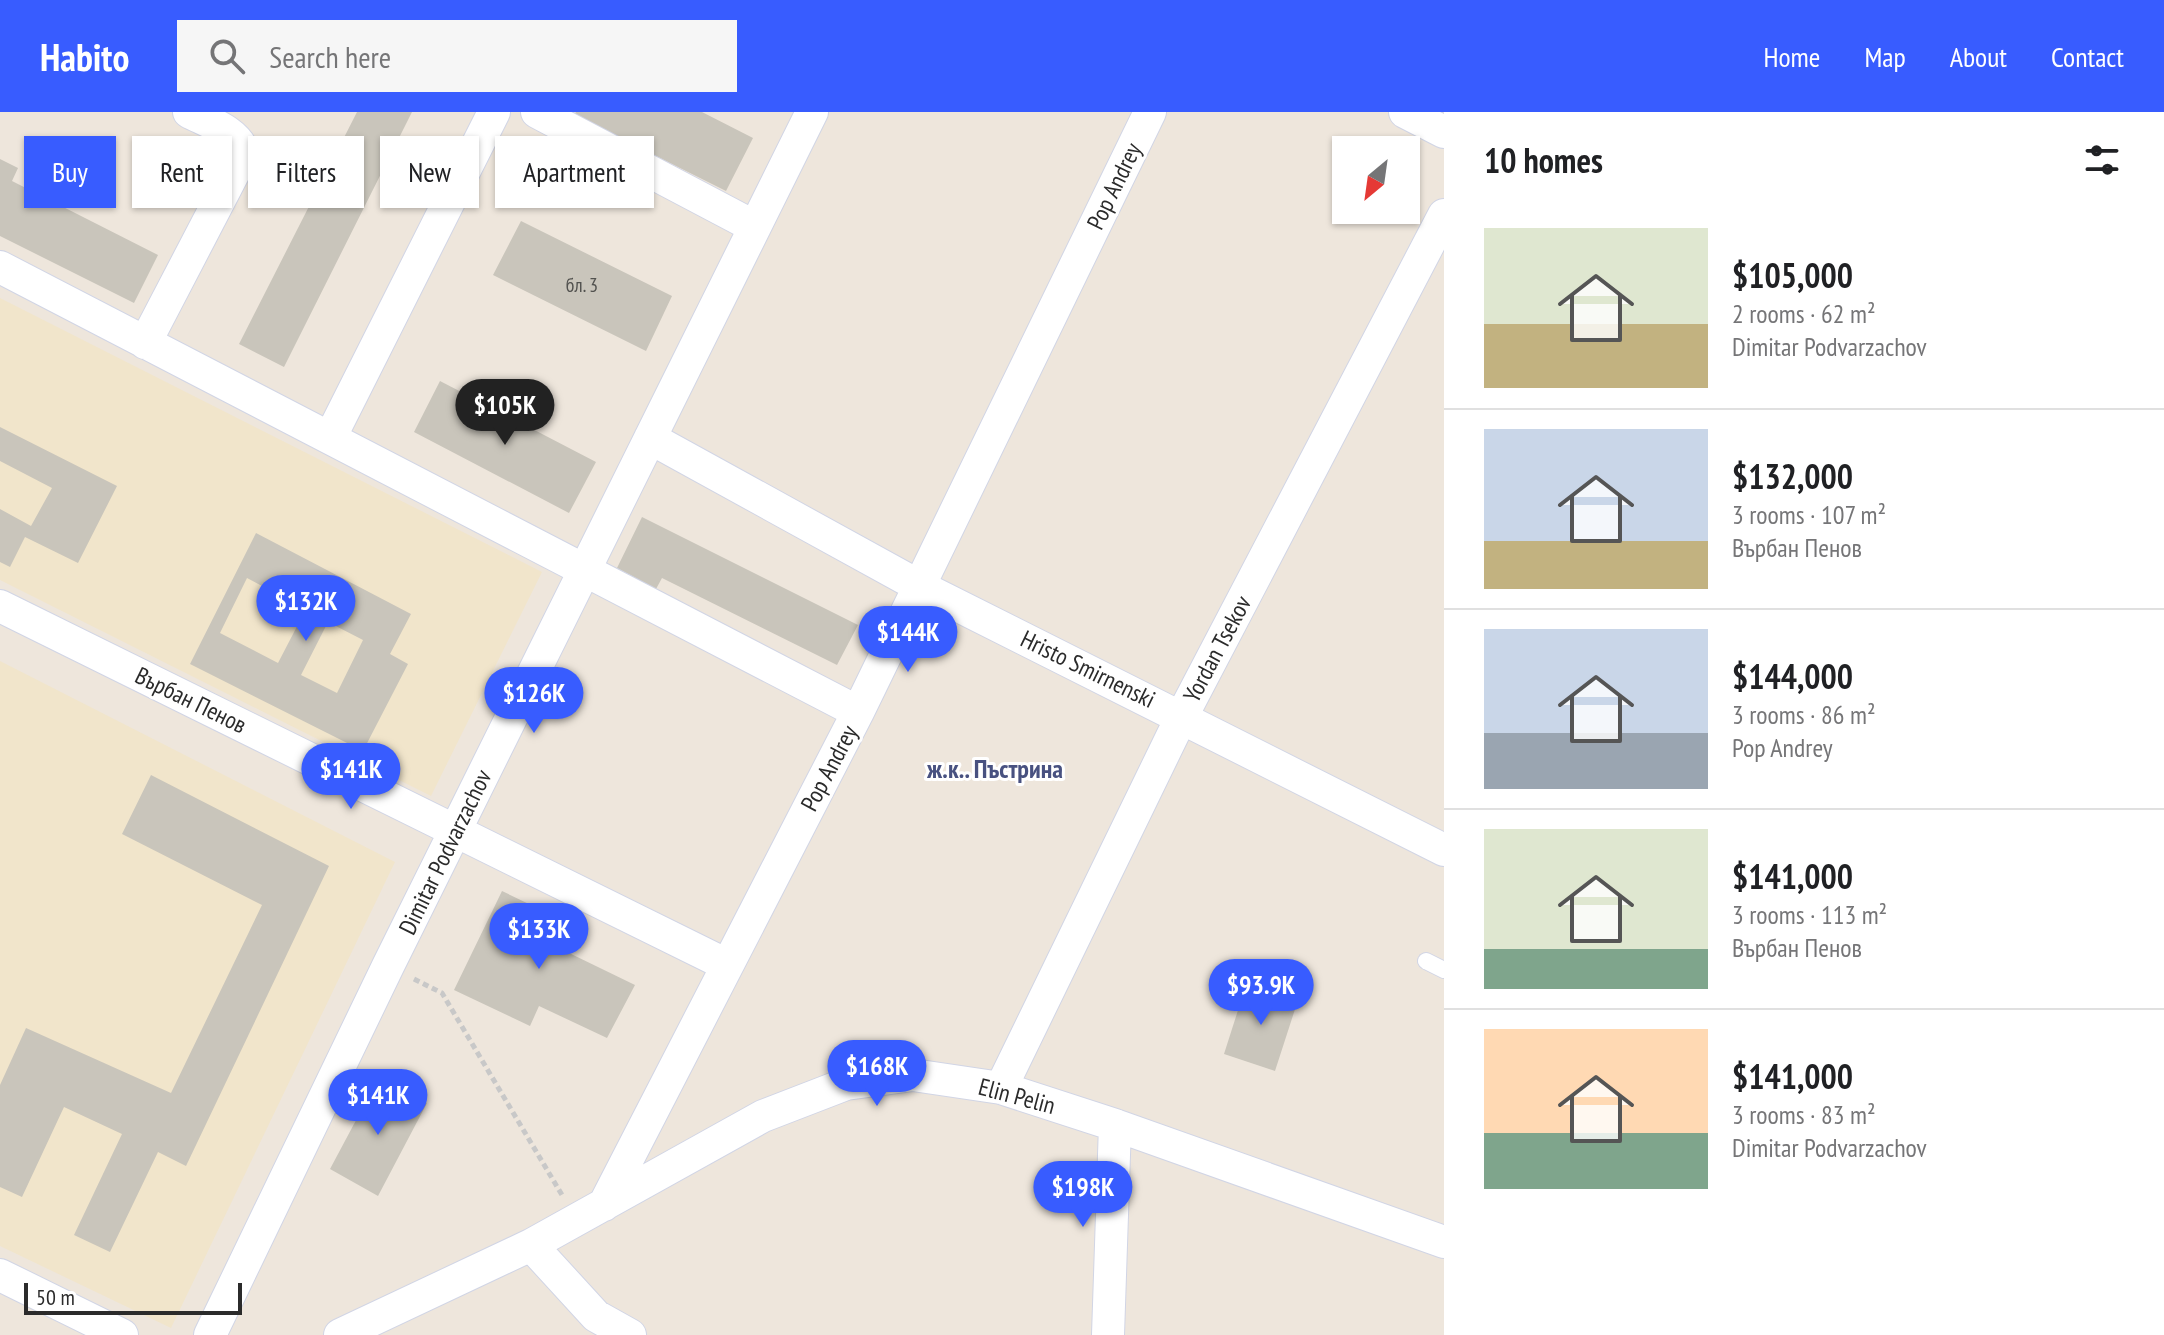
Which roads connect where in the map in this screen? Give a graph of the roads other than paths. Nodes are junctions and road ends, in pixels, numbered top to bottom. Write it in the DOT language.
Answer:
graph roads {
  1 [pos="189,112"];
  2 [pos="494,112"];
  3 [pos="537,112"];
  4 [pos="812,112"];
  5 [pos="1150,112"];
  6 [pos="1405,112"];
  7 [pos="1444,132"];
  8 [pos="1444,215"];
  9 [pos="755,227"];
  10 [pos="0,267"];
  11 [pos="145,343"];
  12 [pos="330,438"];
  13 [pos="650,438"];
  14 [pos="585,570"];
  15 [pos="919,586"];
  16 [pos="0,606"];
  17 [pos="858,712"];
  18 [pos="1182,716"];
  19 [pos="455,831"];
  20 [pos="1444,850"];
  21 [pos="1426,961"];
  22 [pos="727,965"];
  23 [pos="1444,970"];
  24 [pos="1001,1088"];
  25 [pos="1115,1125"];
  26 [pos="590,1212"];
  27 [pos="1444,1242"];
  28 [pos="531,1245"];
  29 [pos="0,1275"];
  30 [pos="122,1335"];
  31 [pos="210,1335"];
  32 [pos="340,1335"];
  33 [pos="630,1335"];
  34 [pos="1108,1335"];
  1 -- 11 [label="street"];
  2 -- 12 [label="street"];
  3 -- 9 [label="street"];
  4 -- 9 [label="street, Dimitar Podvarzachov"];
  5 -- 15 [label="street, Pop Andrey"];
  6 -- 7 [label="street"];
  8 -- 18 [label="street, Yordan Tsekov"];
  9 -- 13 [label="street, Dimitar Podvarzachov"];
  10 -- 11 [label="street"];
  11 -- 12 [label="street"];
  12 -- 14 [label="street"];
  13 -- 14 [label="street, Dimitar Podvarzachov"];
  13 -- 15 [label="street, Hristo Smirnenski"];
  14 -- 17 [label="street"];
  14 -- 19 [label="street, Dimitar Podvarzachov"];
  15 -- 17 [label="street, Pop Andrey"];
  15 -- 18 [label="street, Hristo Smirnenski"];
  16 -- 19 [label="street, Върбан Пенов"];
  17 -- 22 [label="street, Pop Andrey"];
  18 -- 20 [label="street, Hristo Smirnenski"];
  18 -- 24 [label="street, Yordan Tsekov"];
  19 -- 22 [label="street, Върбан Пенов"];
  19 -- 31 [label="street, Dimitar Podvarzachov"];
  21 -- 23 [label="lane"];
  22 -- 26 [label="street, Pop Andrey"];
  24 -- 25 [label="street, Elin Pelin"];
  24 -- 26 [label="street, Elin Pelin"];
  25 -- 27 [label="street, Elin Pelin"];
  25 -- 34 [label="street"];
  26 -- 28 [label="street, Elin Pelin"];
  28 -- 32 [label="street, Elin Pelin"];
  28 -- 33 [label="street"];
  29 -- 30 [label="street"];
}
